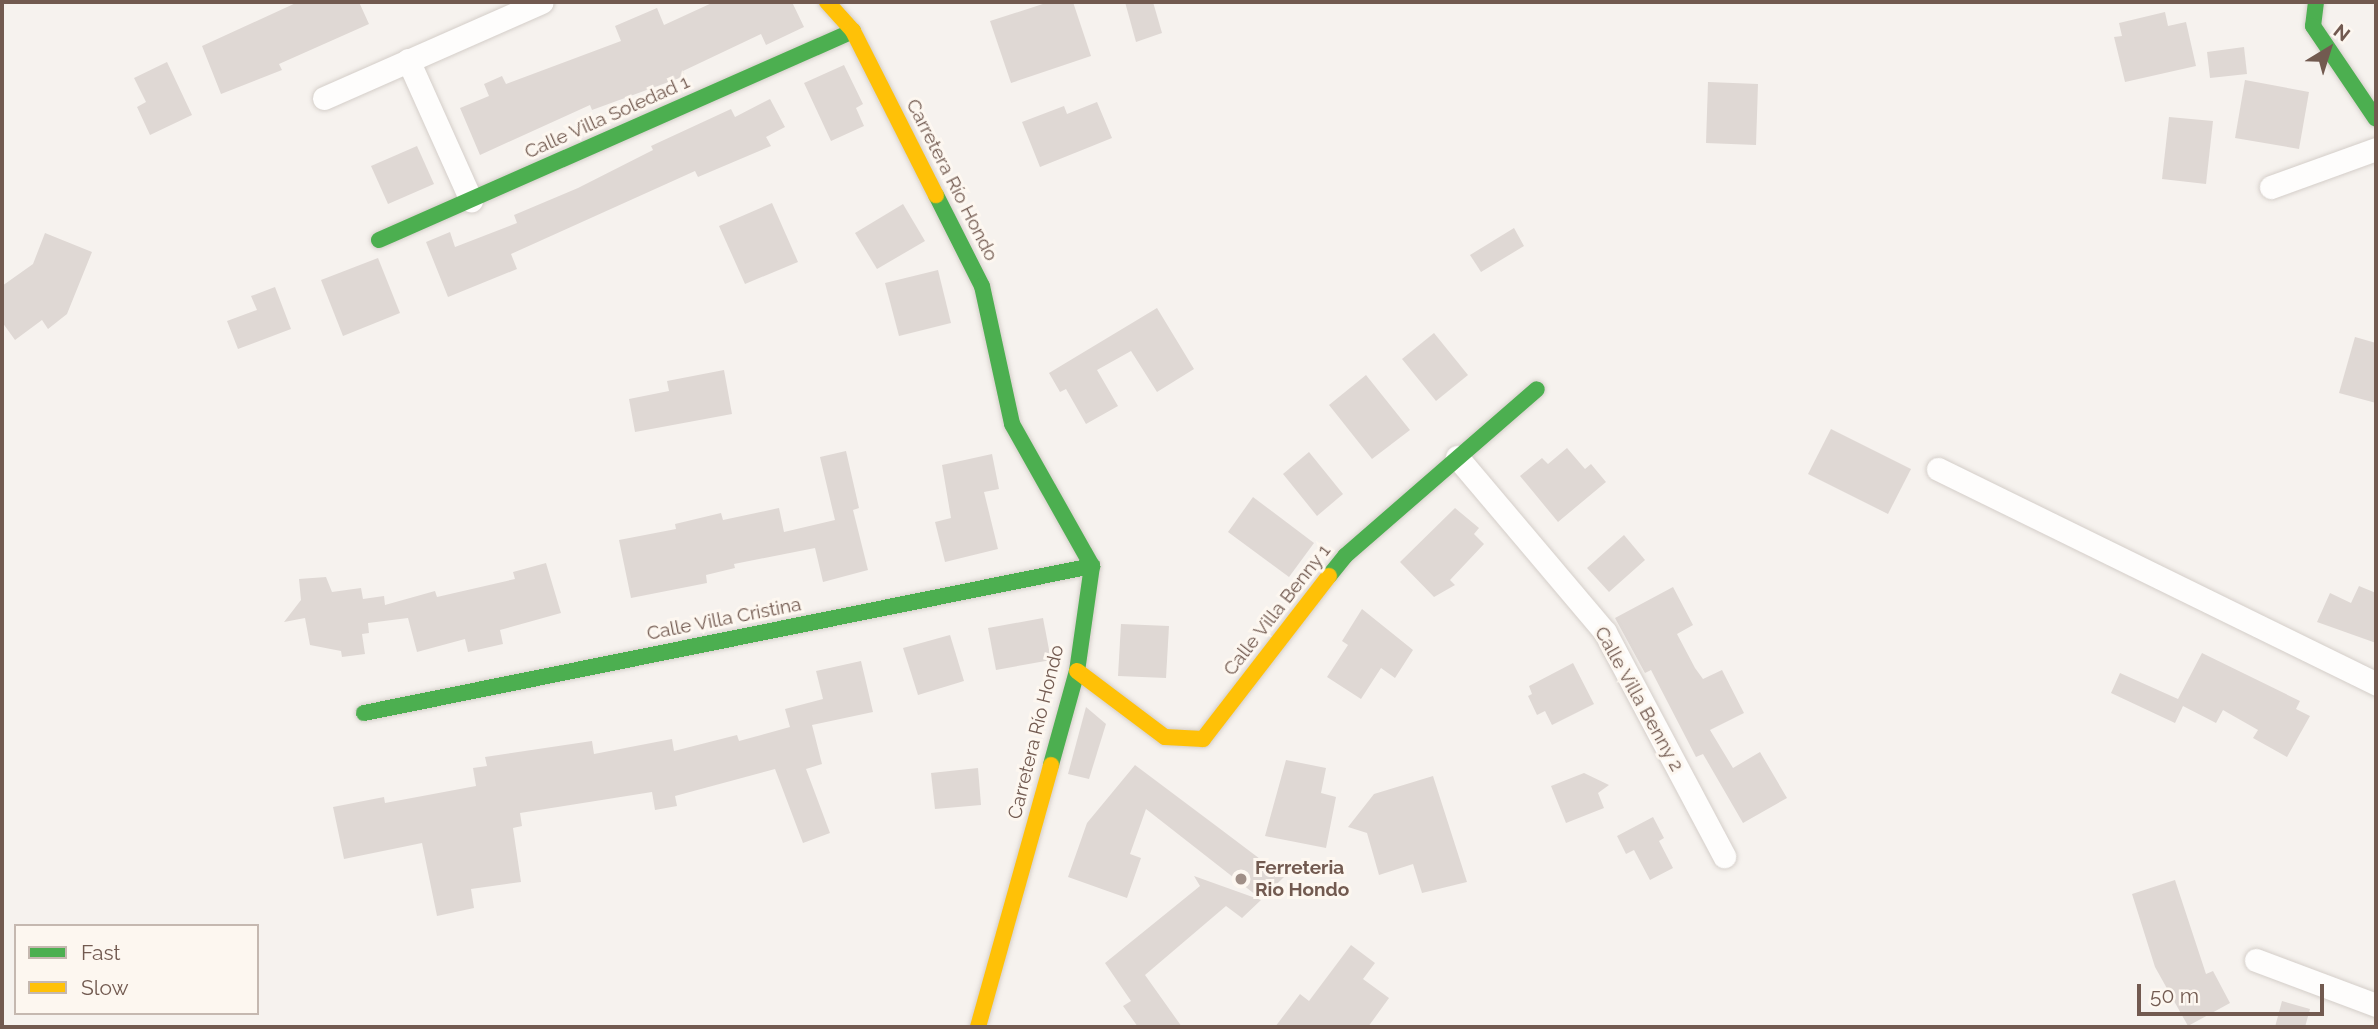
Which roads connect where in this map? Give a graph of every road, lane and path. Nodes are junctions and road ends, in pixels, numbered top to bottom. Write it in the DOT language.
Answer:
graph roads {
  1 [pos="542,2"];
  2 [pos="827,2"];
  3 [pos="2316,2"];
  4 [pos="853,31"];
  5 [pos="408,60"];
  6 [pos="324,98"];
  7 [pos="2376,119"];
  8 [pos="2376,149"];
  9 [pos="2271,187"];
  10 [pos="471,200"];
  11 [pos="379,240"];
  12 [pos="1537,389"];
  13 [pos="1457,457"];
  14 [pos="1938,469"];
  15 [pos="1092,566"];
  16 [pos="1077,671"];
  17 [pos="2376,684"];
  18 [pos="364,713"];
  19 [pos="1724,856"];
  20 [pos="2256,960"];
  21 [pos="2376,1005"];
  22 [pos="978,1027"];
  1 -- 5 [label="street"];
  2 -- 4 [label="street, Carretera Río Hondo"];
  3 -- 7 [label="street"];
  4 -- 10 [label="street, Calle Villa Soledad 1"];
  4 -- 15 [label="street, Carretera Río Hondo"];
  5 -- 6 [label="street"];
  5 -- 10 [label="street"];
  8 -- 9 [label="street"];
  10 -- 11 [label="street, Calle Villa Soledad 1"];
  12 -- 13 [label="street, Calle Villa Benny 1"];
  13 -- 16 [label="street, Calle Villa Benny 1"];
  13 -- 19 [label="street, Calle Villa Benny 2"];
  14 -- 17 [label="street"];
  15 -- 16 [label="street, Carretera Río Hondo"];
  15 -- 18 [label="street, Calle Villa Cristina"];
  16 -- 22 [label="street, Carretera Río Hondo"];
  20 -- 21 [label="street"];
}
